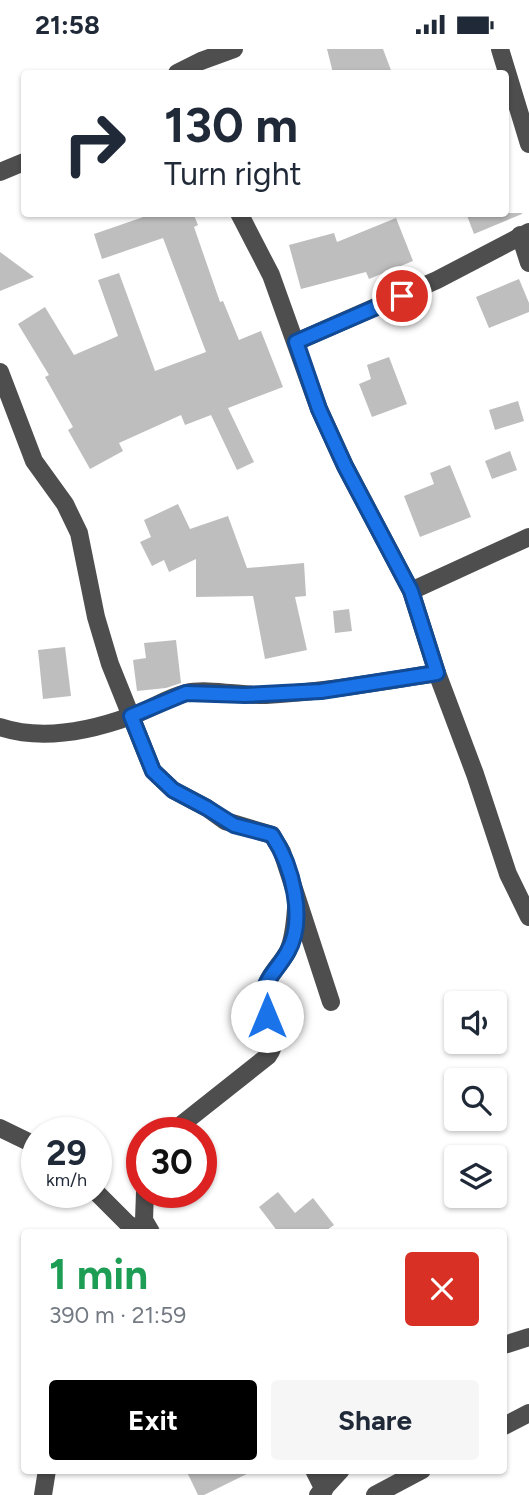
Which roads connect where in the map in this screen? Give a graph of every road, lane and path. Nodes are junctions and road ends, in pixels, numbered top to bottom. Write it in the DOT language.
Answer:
graph roads {
  1 [pos="234,49"];
  2 [pos="500,49"];
  3 [pos="183,70"];
  4 [pos="506,70"];
  5 [pos="509,78"];
  6 [pos="529,144"];
  7 [pos="21,163"];
  8 [pos="0,172"];
  9 [pos="241,217"];
  10 [pos="525,234"];
  11 [pos="529,263"];
  12 [pos="296,342"];
  13 [pos="0,372"];
  14 [pos="529,537"];
  15 [pos="411,591"];
  16 [pos="437,673"];
  17 [pos="131,716"];
  18 [pos="0,726"];
  19 [pos="297,901"];
  20 [pos="528,912"];
  21 [pos="331,1002"];
  22 [pos="191,1117"];
  23 [pos="0,1128"];
  24 [pos="21,1138"];
  25 [pos="112,1208"];
  26 [pos="144,1208"];
  27 [pos="137,1229"];
  28 [pos="149,1229"];
  29 [pos="529,1337"];
  30 [pos="507,1344"];
  31 [pos="529,1413"];
  32 [pos="507,1424"];
  33 [pos="46,1474"];
  34 [pos="315,1474"];
  35 [pos="338,1474"];
  36 [pos="415,1474"];
  37 [pos="321,1493"];
  38 [pos="43,1495"];
  39 [pos="376,1495"];
  1 -- 3 [label="street"];
  2 -- 4 [label="street"];
  5 -- 6 [label="street"];
  7 -- 8 [label="street"];
  9 -- 12 [label="street"];
  10 -- 11 [label="street"];
  10 -- 12 [label="street"];
  12 -- 15 [label="street"];
  13 -- 17 [label="street"];
  14 -- 15 [label="street"];
  15 -- 16 [label="street"];
  16 -- 17 [label="street"];
  16 -- 20 [label="street"];
  17 -- 18 [label="street"];
  17 -- 19 [label="street"];
  19 -- 21 [label="street"];
  19 -- 22 [label="street"];
  23 -- 24 [label="street"];
  25 -- 27 [label="street"];
  26 -- 28 [label="street"];
  29 -- 30 [label="street"];
  31 -- 32 [label="street"];
  33 -- 38 [label="street"];
  34 -- 37 [label="street"];
  35 -- 37 [label="street"];
  36 -- 39 [label="street"];
}
